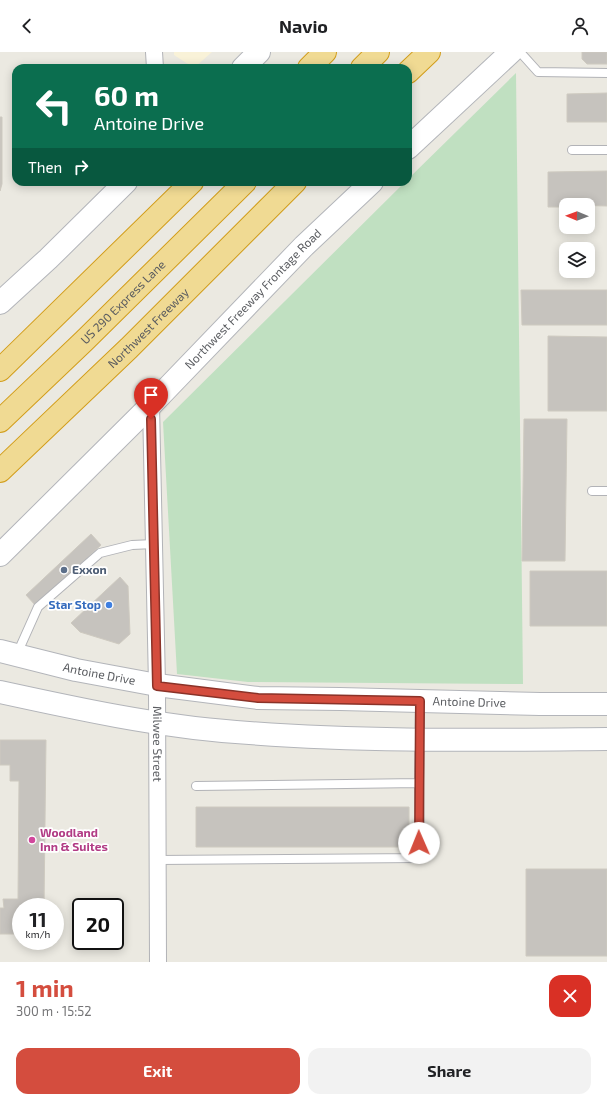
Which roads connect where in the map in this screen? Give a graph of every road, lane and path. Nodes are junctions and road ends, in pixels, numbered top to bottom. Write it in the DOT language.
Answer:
graph roads {
  1 [pos="154,52"];
  2 [pos="259,52"];
  3 [pos="325,52"];
  4 [pos="378,52"];
  5 [pos="429,52"];
  6 [pos="511,52"];
  7 [pos="520,52"];
  8 [pos="155,64"];
  9 [pos="247,64"];
  10 [pos="313,64"];
  11 [pos="366,64"];
  12 [pos="412,68"];
  13 [pos="607,73"];
  14 [pos="412,144"];
  15 [pos="572,150"];
  16 [pos="607,150"];
  17 [pos="122,186"];
  18 [pos="188,186"];
  19 [pos="241,186"];
  20 [pos="291,186"];
  21 [pos="368,186"];
  22 [pos="0,303"];
  23 [pos="0,370"];
  24 [pos="151,405"];
  25 [pos="0,420"];
  26 [pos="0,471"];
  27 [pos="607,491"];
  28 [pos="592,492"];
  29 [pos="154,544"];
  30 [pos="0,555"];
  31 [pos="8,654"];
  32 [pos="157,686"];
  33 [pos="0,692"];
  34 [pos="420,701"];
  35 [pos="607,704"];
  36 [pos="157,723"];
  37 [pos="607,740"];
  38 [pos="420,741"];
  39 [pos="419,784"];
  40 [pos="196,786"];
  41 [pos="158,860"];
  42 [pos="158,962"];
  1 -- 8 [label="street"];
  2 -- 9 [label="main road"];
  3 -- 10 [label="highway"];
  4 -- 11 [label="highway"];
  5 -- 12 [label="highway"];
  6 -- 14 [label="main road"];
  7 -- 13 [label="lane"];
  15 -- 16 [label="lane"];
  17 -- 22 [label="main road"];
  18 -- 23 [label="highway"];
  19 -- 25 [label="highway, US 290 Express Lane"];
  20 -- 26 [label="highway, Northwest Freeway"];
  21 -- 24 [label="main road, Northwest Freeway Frontage Road"];
  24 -- 29 [label="street, Milwee Street"];
  24 -- 30 [label="main road, Northwest Freeway Frontage Road"];
  27 -- 28 [label="lane"];
  29 -- 31 [label="lane"];
  29 -- 32 [label="street, Milwee Street"];
  31 -- 32 [label="main road, Antoine Drive"];
  32 -- 34 [label="main road, Antoine Drive"];
  32 -- 36 [label="street, Milwee Street"];
  33 -- 36 [label="main road"];
  34 -- 35 [label="main road, Antoine Drive"];
  34 -- 38 [label="lane"];
  36 -- 38 [label="main road"];
  36 -- 41 [label="street, Milwee Street"];
  37 -- 38 [label="main road"];
  38 -- 39 [label="lane"];
  39 -- 40 [label="lane"];
  39 -- 41 [label="lane"];
  41 -- 42 [label="street, Milwee Street"];
}
